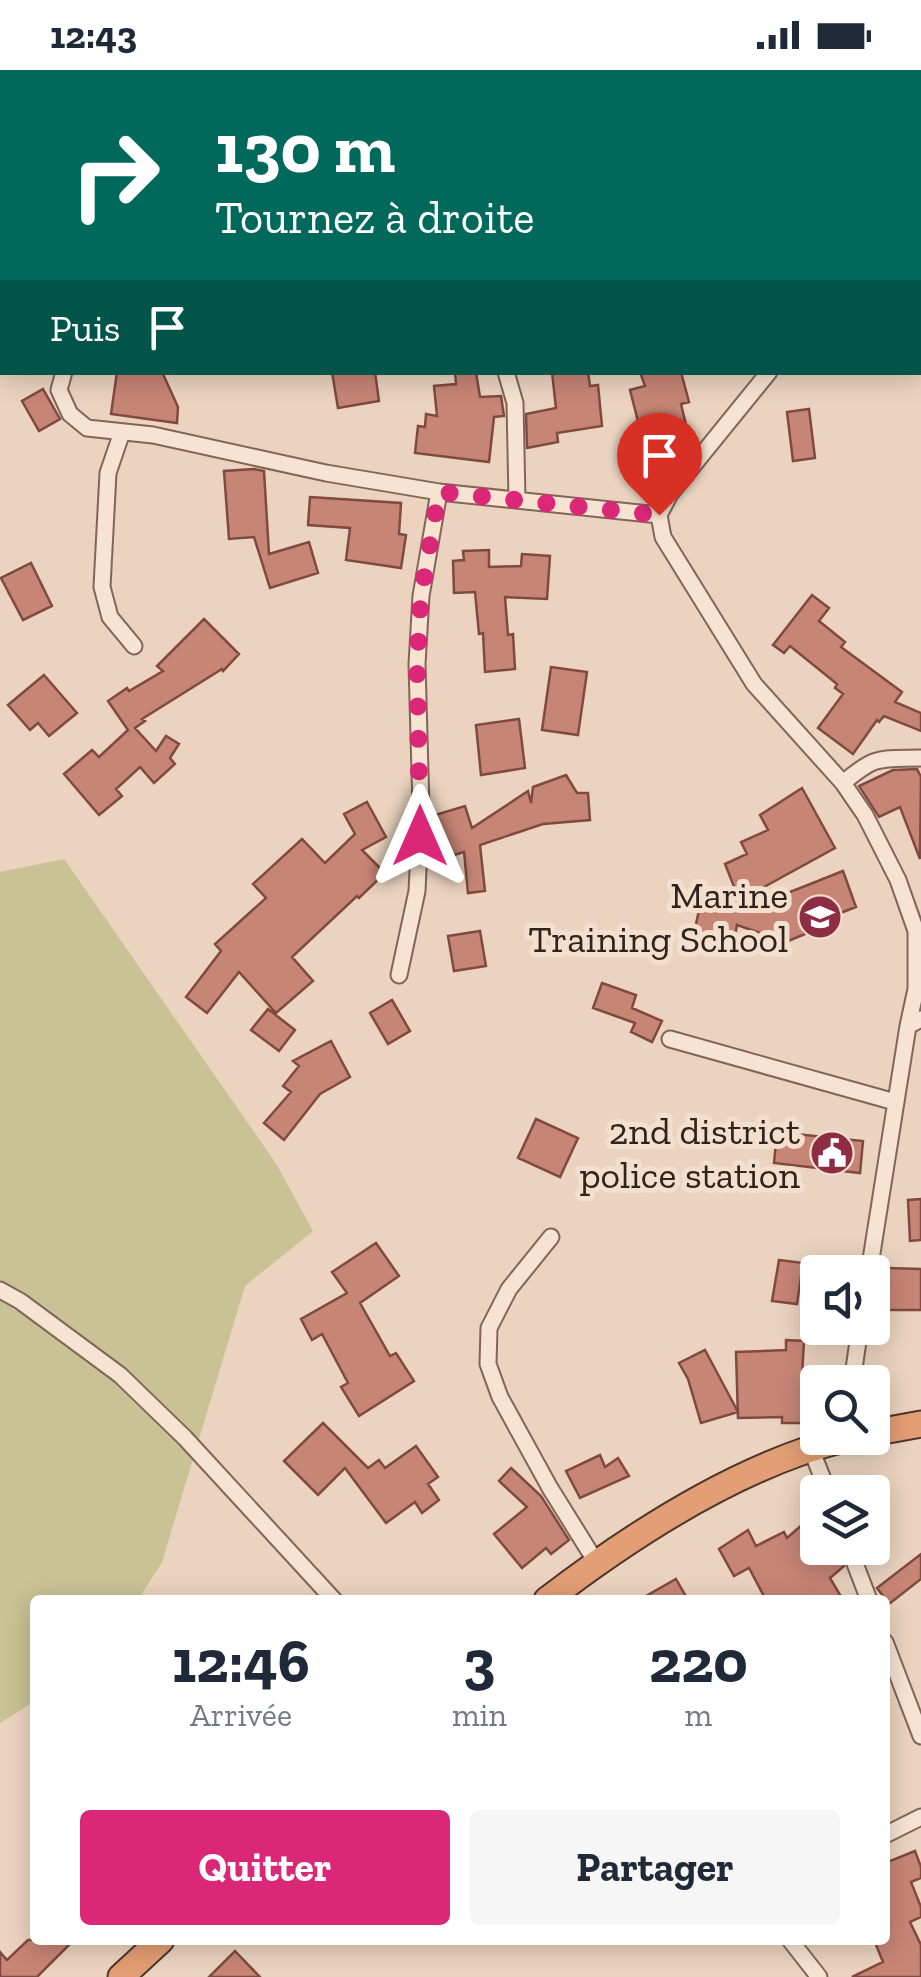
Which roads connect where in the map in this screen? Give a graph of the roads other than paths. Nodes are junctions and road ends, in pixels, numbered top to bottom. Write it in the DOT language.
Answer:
graph roads {
  1 [pos="63,375"];
  2 [pos="507,375"];
  3 [pos="767,375"];
  4 [pos="122,432"];
  5 [pos="439,492"];
  6 [pos="517,500"];
  7 [pos="659,515"];
  8 [pos="134,646"];
  9 [pos="921,758"];
  10 [pos="843,783"];
  11 [pos="399,975"];
  12 [pos="914,1023"];
  13 [pos="670,1039"];
  14 [pos="895,1102"];
  15 [pos="551,1238"];
  16 [pos="872,1255"];
  17 [pos="0,1290"];
  18 [pos="921,1424"];
  19 [pos="890,1430"];
  20 [pos="800,1454"];
  21 [pos="596,1562"];
  22 [pos="856,1565"];
  23 [pos="329,1595"];
  24 [pos="553,1595"];
  25 [pos="867,1595"];
  26 [pos="890,1655"];
  27 [pos="921,1736"];
  28 [pos="921,1816"];
  29 [pos="890,1832"];
  30 [pos="156,1945"];
  31 [pos="794,1945"];
  32 [pos="121,1977"];
  33 [pos="819,1977"];
  1 -- 4 [label="street"];
  2 -- 6 [label="street"];
  3 -- 7 [label="street"];
  4 -- 5 [label="street"];
  4 -- 8 [label="street"];
  5 -- 6 [label="street"];
  5 -- 11 [label="street"];
  6 -- 7 [label="street"];
  7 -- 10 [label="street"];
  9 -- 10 [label="street"];
  10 -- 12 [label="street"];
  12 -- 14 [label="street"];
  13 -- 14 [label="street"];
  14 -- 16 [label="street"];
  15 -- 21 [label="street"];
  17 -- 23 [label="street"];
  18 -- 19 [label="highway"];
  20 -- 21 [label="highway"];
  21 -- 24 [label="highway"];
  22 -- 25 [label="street"];
  26 -- 27 [label="street"];
  28 -- 29 [label="street"];
  30 -- 32 [label="highway"];
  31 -- 33 [label="street"];
}
